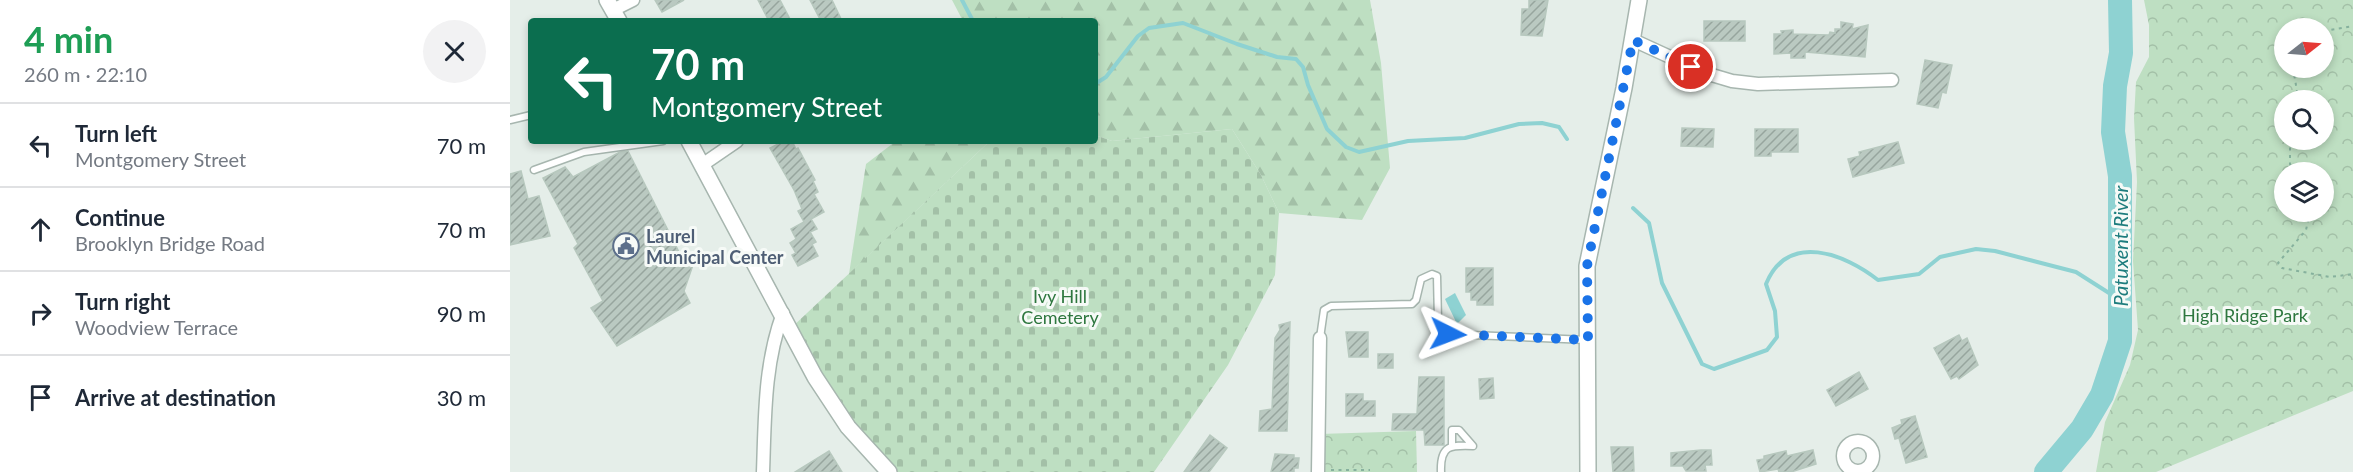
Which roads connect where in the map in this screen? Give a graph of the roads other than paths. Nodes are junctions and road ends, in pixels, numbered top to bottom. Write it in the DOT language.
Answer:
graph roads {
  1 [pos="633,0"];
  2 [pos="1639,0"];
  3 [pos="613,10"];
  4 [pos="1633,40"];
  5 [pos="1892,80"];
  6 [pos="528,116"];
  7 [pos="510,120"];
  8 [pos="641,144"];
  9 [pos="691,144"];
  10 [pos="732,144"];
  11 [pos="702,165"];
  12 [pos="534,170"];
  13 [pos="783,313"];
  14 [pos="1320,338"];
  15 [pos="1588,340"];
  16 [pos="1452,446"];
  17 [pos="1318,471"];
  18 [pos="763,472"];
  19 [pos="889,472"];
  20 [pos="1441,472"];
  21 [pos="1588,472"];
  1 -- 3 [label="street"];
  2 -- 4 [label="street"];
  4 -- 5 [label="street"];
  4 -- 15 [label="street"];
  6 -- 7 [label="lane"];
  8 -- 12 [label="lane"];
  9 -- 11 [label="street"];
  10 -- 11 [label="street"];
  11 -- 13 [label="street"];
  13 -- 18 [label="street"];
  13 -- 19 [label="street"];
  14 -- 15 [label="lane"];
  14 -- 17 [label="street"];
  15 -- 21 [label="street"];
  16 -- 20 [label="lane"];
}
